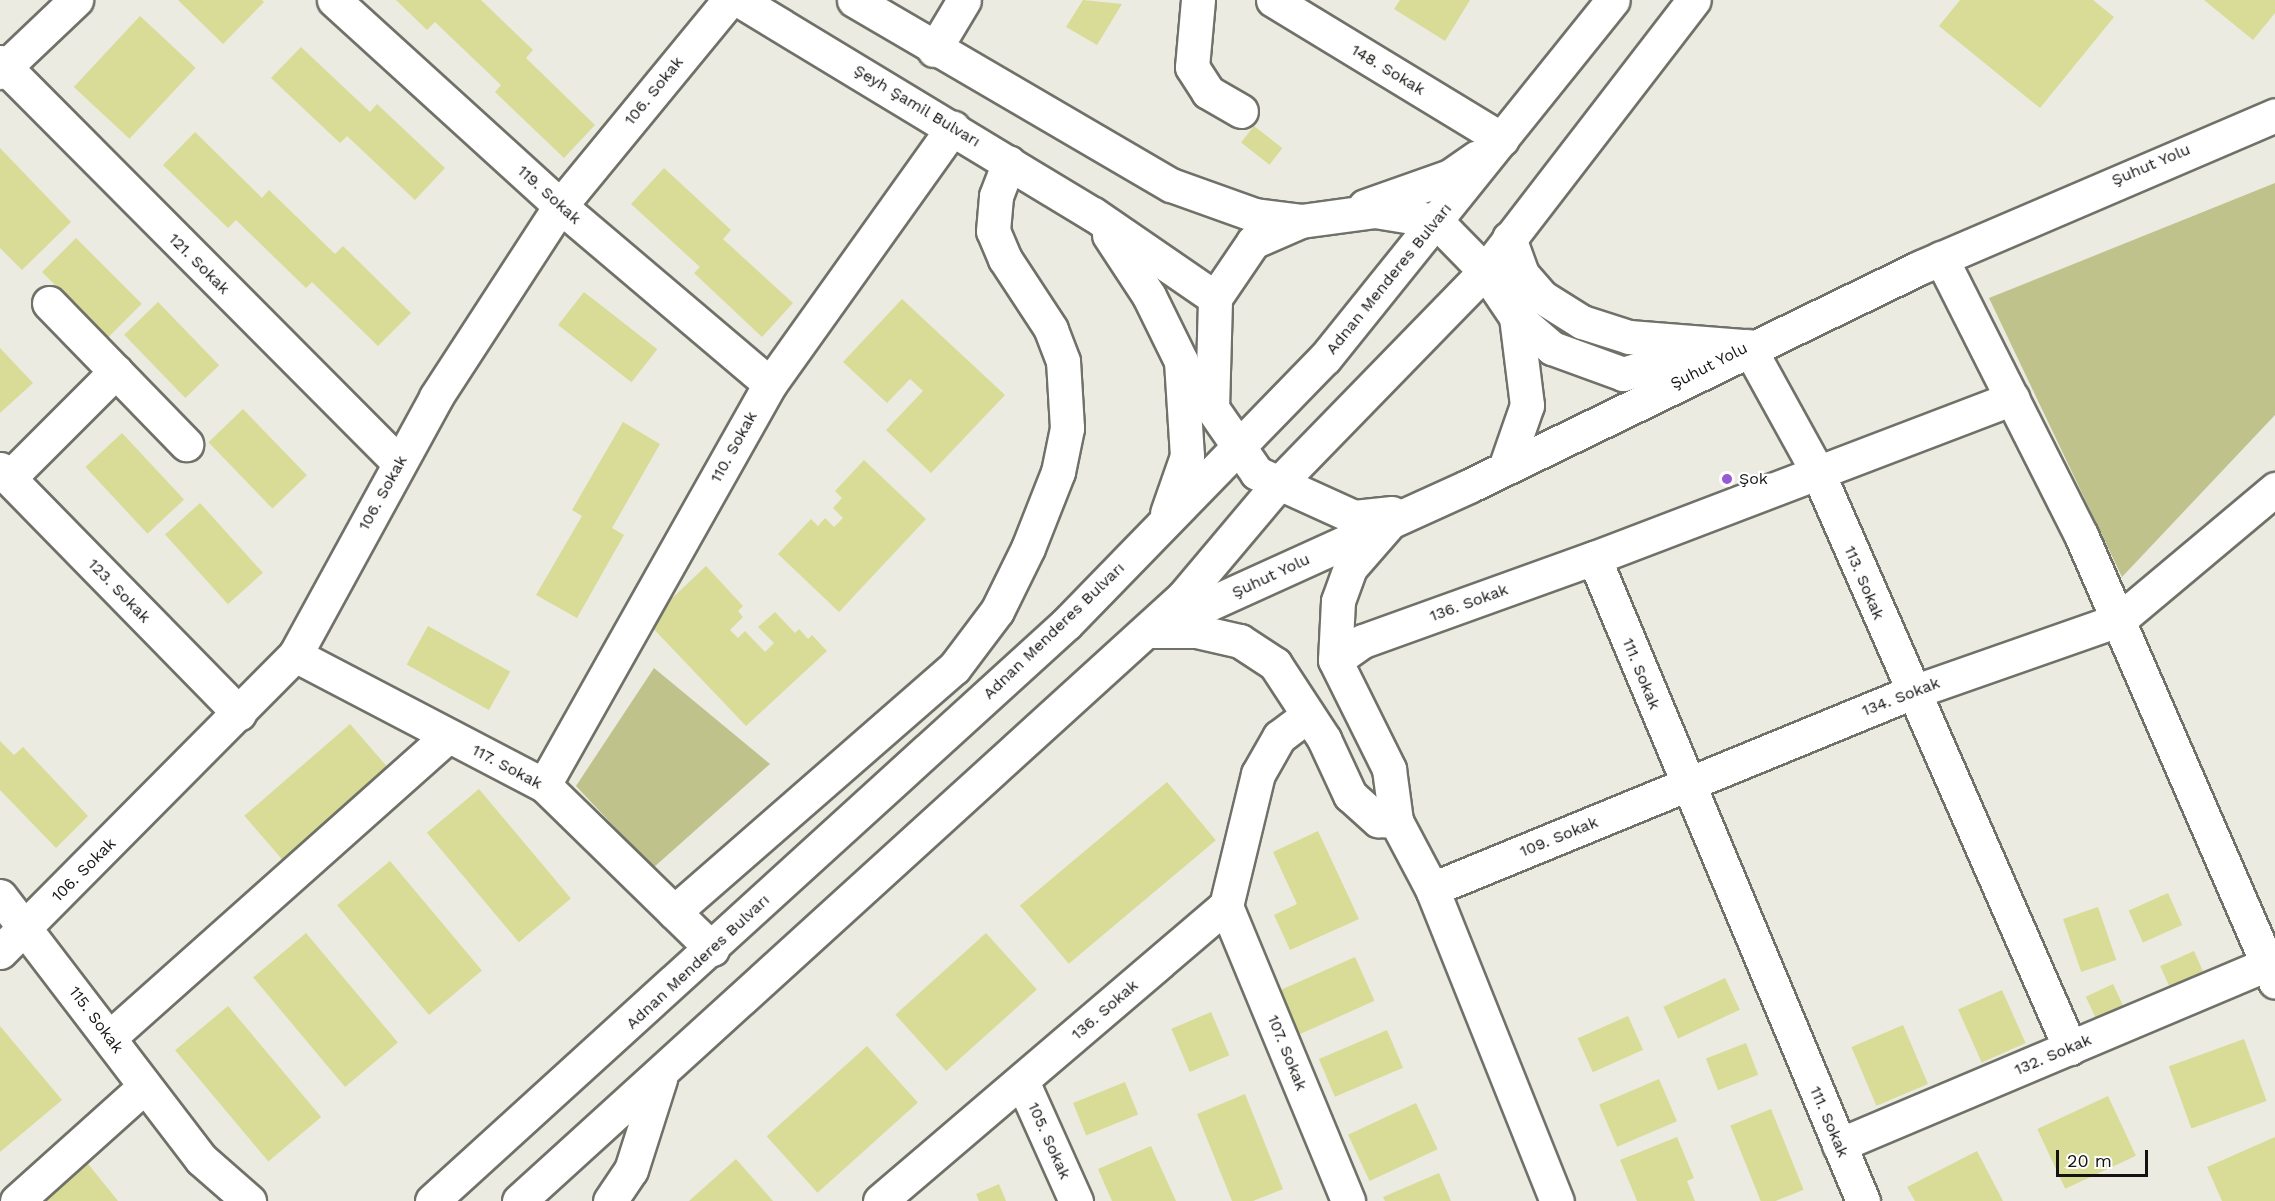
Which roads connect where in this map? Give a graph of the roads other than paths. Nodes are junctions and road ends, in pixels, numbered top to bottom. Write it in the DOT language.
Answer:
graph roads {
  1 [pos="76,0"];
  2 [pos="334,0"];
  3 [pos="729,0"];
  4 [pos="739,0"];
  5 [pos="854,0"];
  6 [pos="964,0"];
  7 [pos="1198,0"];
  8 [pos="1274,0"];
  9 [pos="1613,0"];
  10 [pos="1694,0"];
  11 [pos="934,50"];
  12 [pos="2,67"];
  13 [pos="1241,111"];
  14 [pos="2275,115"];
  15 [pos="953,127"];
  16 [pos="1502,139"];
  17 [pos="1009,162"];
  18 [pos="1171,185"];
  19 [pos="560,206"];
  20 [pos="1344,213"];
  21 [pos="1093,214"];
  22 [pos="1301,221"];
  23 [pos="1436,221"];
  24 [pos="1509,238"];
  25 [pos="1253,242"];
  26 [pos="1941,258"];
  27 [pos="1485,271"];
  28 [pos="1215,298"];
  29 [pos="49,303"];
  30 [pos="1516,317"];
  31 [pos="1713,345"];
  32 [pos="1748,346"];
  33 [pos="116,371"];
  34 [pos="770,384"];
  35 [pos="2012,399"];
  36 [pos="186,444"];
  37 [pos="1238,446"];
  38 [pos="399,464"];
  39 [pos="1505,468"];
  40 [pos="4,473"];
  41 [pos="1818,473"];
  42 [pos="1280,482"];
  43 [pos="2275,489"];
  44 [pos="1403,516"];
  45 [pos="1162,524"];
  46 [pos="1594,558"];
  47 [pos="2119,620"];
  48 [pos="1149,631"];
  49 [pos="1347,652"];
  50 [pos="295,655"];
  51 [pos="1910,693"];
  52 [pos="239,713"];
  53 [pos="1308,715"];
  54 [pos="448,736"];
  55 [pos="1687,784"];
  56 [pos="544,785"];
  57 [pos="1396,821"];
  58 [pos="1432,890"];
  59 [pos="0,896"];
  60 [pos="1226,906"];
  61 [pos="674,912"];
  62 [pos="26,929"];
  63 [pos="712,949"];
  64 [pos="0,952"];
  65 [pos="2271,973"];
  66 [pos="110,1037"];
  67 [pos="2070,1048"];
  68 [pos="660,1079"];
  69 [pos="1022,1081"];
  70 [pos="144,1087"];
  71 [pos="1839,1145"];
  72 [pos="196,1152"];
  73 [pos="17,1201"];
  74 [pos="211,1201"];
  75 [pos="218,1201"];
  76 [pos="249,1201"];
  77 [pos="432,1201"];
  78 [pos="519,1201"];
  79 [pos="610,1201"];
  80 [pos="880,1201"];
  81 [pos="1076,1201"];
  82 [pos="1348,1201"];
  83 [pos="1557,1201"];
  84 [pos="1863,1201"];
  1 -- 12 [label="street"];
  2 -- 19 [label="street, 119. Sokak"];
  3 -- 19 [label="street, 106. Sokak"];
  4 -- 15 [label="street, Şeyh Şamil Bulvarı"];
  5 -- 11 [label="street"];
  6 -- 11 [label="street"];
  7 -- 13 [label="street"];
  8 -- 16 [label="street, 148. Sokak"];
  9 -- 16 [label="street, Adnan Menderes Bulvarı"];
  10 -- 24 [label="street"];
  11 -- 18 [label="street"];
  12 -- 38 [label="street, 121. Sokak"];
  14 -- 26 [label="street, Şuhut Yolu"];
  15 -- 17 [label="street, Şeyh Şamil Bulvarı"];
  15 -- 34 [label="street, 110. Sokak"];
  16 -- 20 [label="street"];
  16 -- 23 [label="street, Adnan Menderes Bulvarı"];
  17 -- 21 [label="street, Şeyh Şamil Bulvarı"];
  17 -- 61 [label="street"];
  18 -- 22 [label="street"];
  18 -- 25 [label="street"];
  19 -- 34 [label="street, 119. Sokak"];
  19 -- 38 [label="street, 106. Sokak"];
  20 -- 22 [label="street"];
  20 -- 23 [label="street"];
  21 -- 28 [label="street, Şeyh Şamil Bulvarı"];
  21 -- 45 [label="street"];
  22 -- 25 [label="street"];
  23 -- 27 [label="street"];
  23 -- 37 [label="street, Adnan Menderes Bulvarı"];
  24 -- 27 [label="street"];
  24 -- 31 [label="street"];
  25 -- 28 [label="street"];
  26 -- 32 [label="street, Şuhut Yolu"];
  26 -- 35 [label="street"];
  27 -- 30 [label="street"];
  27 -- 42 [label="street"];
  28 -- 37 [label="street"];
  29 -- 33 [label="street"];
  30 -- 31 [label="street"];
  30 -- 39 [label="street"];
  31 -- 32 [label="street"];
  32 -- 39 [label="street, Şuhut Yolu"];
  32 -- 41 [label="street, 113. Sokak"];
  33 -- 36 [label="street"];
  33 -- 40 [label="street"];
  34 -- 56 [label="street, 110. Sokak"];
  35 -- 41 [label="street"];
  35 -- 47 [label="street"];
  37 -- 42 [label="street"];
  37 -- 45 [label="street, Adnan Menderes Bulvarı"];
  38 -- 50 [label="street, 106. Sokak"];
  39 -- 44 [label="street, Şuhut Yolu"];
  40 -- 52 [label="street, 123. Sokak"];
  41 -- 46 [label="street"];
  41 -- 51 [label="street, 113. Sokak"];
  42 -- 44 [label="street"];
  42 -- 48 [label="street"];
  43 -- 47 [label="street"];
  44 -- 48 [label="street, Şuhut Yolu"];
  44 -- 57 [label="street"];
  45 -- 63 [label="street, Adnan Menderes Bulvarı"];
  46 -- 49 [label="street, 136. Sokak"];
  46 -- 55 [label="street, 111. Sokak"];
  47 -- 51 [label="street, 134. Sokak"];
  47 -- 65 [label="street"];
  48 -- 53 [label="street"];
  48 -- 68 [label="street"];
  50 -- 52 [label="street, 106. Sokak"];
  50 -- 54 [label="street, 117. Sokak"];
  51 -- 55 [label="street, 134. Sokak"];
  51 -- 67 [label="street, 113. Sokak"];
  52 -- 62 [label="street, 106. Sokak"];
  53 -- 57 [label="street"];
  53 -- 60 [label="street"];
  54 -- 56 [label="street, 117. Sokak"];
  54 -- 66 [label="street"];
  55 -- 58 [label="street, 109. Sokak"];
  55 -- 71 [label="street, 111. Sokak"];
  56 -- 61 [label="street, 117. Sokak"];
  57 -- 58 [label="street"];
  58 -- 83 [label="street"];
  59 -- 62 [label="street, 115. Sokak"];
  60 -- 69 [label="street, 136. Sokak"];
  60 -- 82 [label="street, 107. Sokak"];
  61 -- 63 [label="street, 117. Sokak"];
  62 -- 64 [label="street, 106. Sokak"];
  62 -- 66 [label="street, 115. Sokak"];
  63 -- 77 [label="street, Adnan Menderes Bulvarı"];
  65 -- 67 [label="street, 132. Sokak"];
  66 -- 70 [label="street, 115. Sokak"];
  67 -- 71 [label="street, 132. Sokak"];
  68 -- 78 [label="street"];
  68 -- 79 [label="street"];
  69 -- 80 [label="street, 136. Sokak"];
  69 -- 81 [label="street, 105. Sokak"];
  70 -- 72 [label="street, 115. Sokak"];
  70 -- 73 [label="street"];
  71 -- 84 [label="street, 111. Sokak"];
  72 -- 74 [label="street, 115. Sokak"];
  72 -- 75 [label="street"];
  72 -- 76 [label="street"];
}
